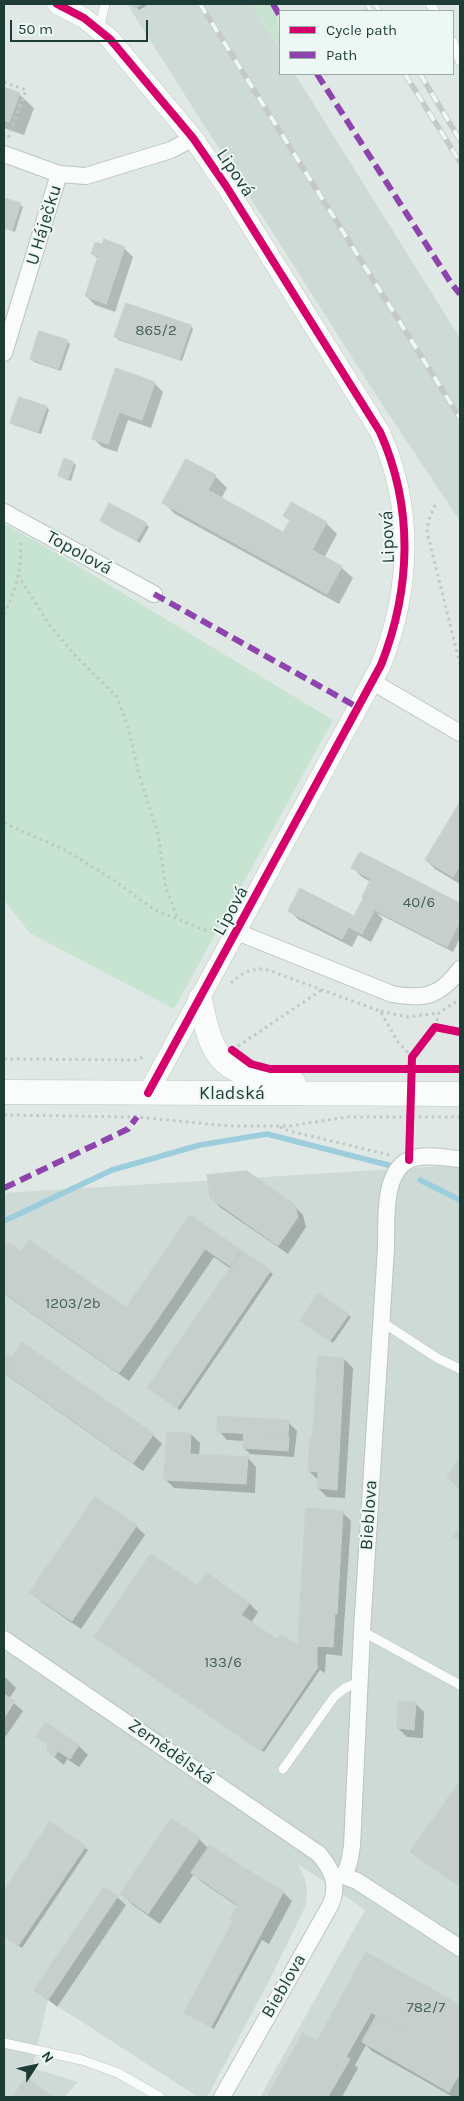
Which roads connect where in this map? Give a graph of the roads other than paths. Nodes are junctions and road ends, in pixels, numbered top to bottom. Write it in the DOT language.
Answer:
graph roads {
  1 [pos="57,4"];
  2 [pos="106,4"];
  3 [pos="92,23"];
  4 [pos="454,45"];
  5 [pos="460,61"];
  6 [pos="193,138"];
  7 [pos="5,148"];
  8 [pos="59,174"];
  9 [pos="4,353"];
  10 [pos="4,512"];
  11 [pos="154,594"];
  12 [pos="373,682"];
  13 [pos="460,732"];
  14 [pos="237,932"];
  15 [pos="460,969"];
  16 [pos="200,999"];
  17 [pos="4,1092"];
  18 [pos="148,1093"];
  19 [pos="354,1094"];
  20 [pos="460,1094"];
  21 [pos="460,1159"];
  22 [pos="382,1322"];
  23 [pos="460,1368"];
  24 [pos="362,1631"];
  25 [pos="4,1639"];
  26 [pos="359,1682"];
  27 [pos="460,1685"];
  28 [pos="283,1769"];
  29 [pos="336,1875"];
  30 [pos="460,1948"];
  31 [pos="4,2043"];
  32 [pos="160,2097"];
  33 [pos="222,2097"];
  1 -- 3 [label="street, Lipová"];
  2 -- 3 [label="lane"];
  3 -- 6 [label="street, Lipová"];
  4 -- 5 [label="lane"];
  6 -- 8 [label="street, U Háječku"];
  6 -- 12 [label="street, Lipová"];
  7 -- 8 [label="street"];
  8 -- 9 [label="street, U Háječku"];
  10 -- 11 [label="street, Topolová"];
  12 -- 13 [label="street"];
  12 -- 14 [label="street, Lipová"];
  14 -- 15 [label="street, Lipová"];
  14 -- 16 [label="street, Lipová"];
  16 -- 18 [label="street, Lipová"];
  16 -- 19 [label="main road"];
  17 -- 18 [label="main road, Kladská"];
  18 -- 19 [label="main road, Kladská"];
  19 -- 20 [label="main road, Kladská"];
  21 -- 22 [label="street, Bieblova"];
  22 -- 23 [label="lane"];
  22 -- 24 [label="street, Bieblova"];
  24 -- 26 [label="street, Bieblova"];
  24 -- 27 [label="lane"];
  25 -- 29 [label="street, Zemědělská"];
  26 -- 28 [label="lane"];
  26 -- 29 [label="street, Bieblova"];
  29 -- 30 [label="street, Zemědělská"];
  29 -- 33 [label="street, Bieblova"];
  31 -- 32 [label="lane"];
}
